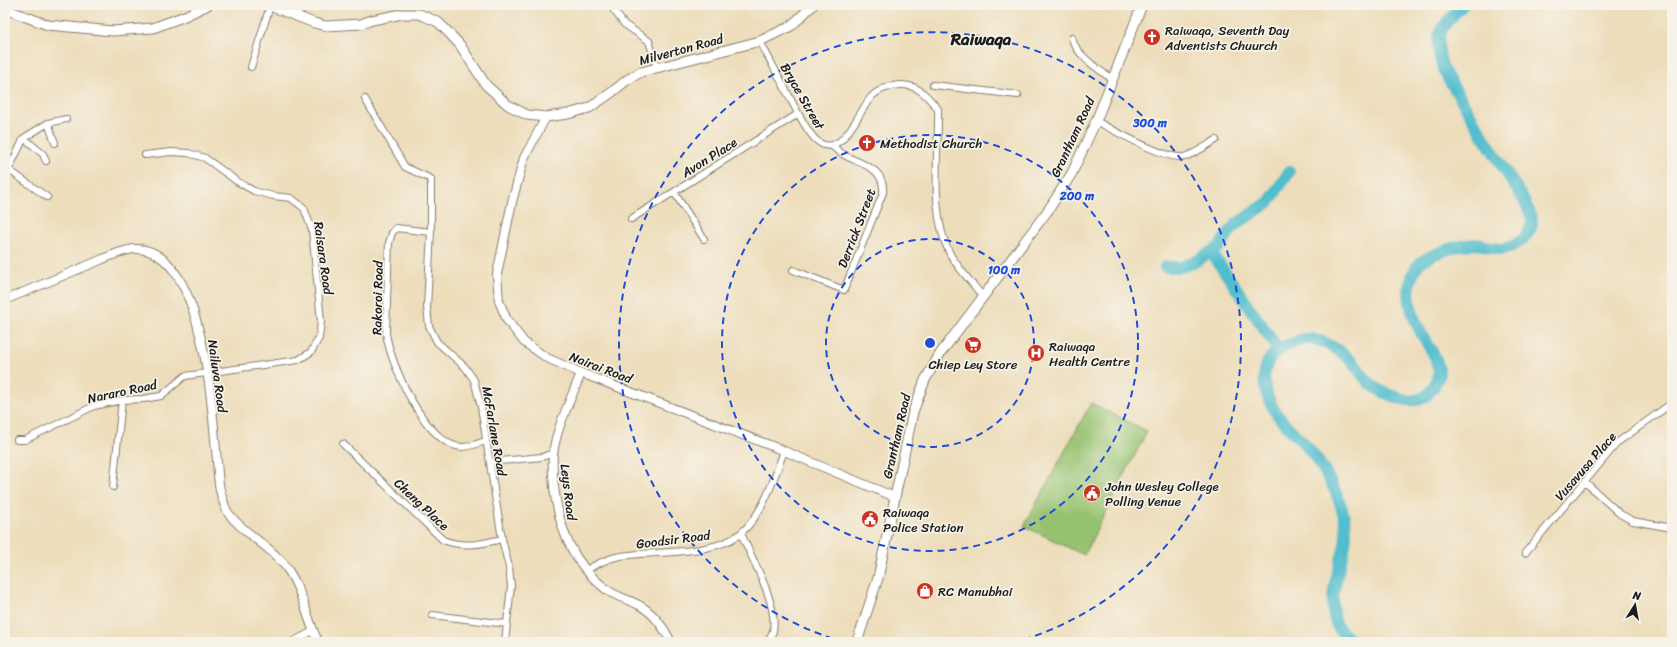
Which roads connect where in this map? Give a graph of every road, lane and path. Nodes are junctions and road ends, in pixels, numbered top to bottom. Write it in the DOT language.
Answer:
graph roads {
  1 [pos="208,5"];
  2 [pos="269,5"];
  3 [pos="610,5"];
  4 [pos="813,5"];
  5 [pos="1142,5"];
  6 [pos="5,9"];
  7 [pos="1072,38"];
  8 [pos="760,41"];
  9 [pos="251,67"];
  10 [pos="657,68"];
  11 [pos="1112,79"];
  12 [pos="933,85"];
  13 [pos="1018,95"];
  14 [pos="365,99"];
  15 [pos="798,114"];
  16 [pos="546,117"];
  17 [pos="66,120"];
  18 [pos="1096,121"];
  19 [pos="48,123"];
  20 [pos="24,138"];
  21 [pos="1216,140"];
  22 [pos="55,143"];
  23 [pos="832,146"];
  24 [pos="145,155"];
  25 [pos="46,161"];
  26 [pos="9,170"];
  27 [pos="5,178"];
  28 [pos="674,192"];
  29 [pos="47,197"];
  30 [pos="631,219"];
  31 [pos="432,232"];
  32 [pos="704,239"];
  33 [pos="793,270"];
  34 [pos="984,297"];
  35 [pos="5,300"];
  36 [pos="581,373"];
  37 [pos="207,374"];
  38 [pos="122,400"];
  39 [pos="1672,403"];
  40 [pos="17,440"];
  41 [pos="486,441"];
  42 [pos="343,444"];
  43 [pos="784,451"];
  44 [pos="553,453"];
  45 [pos="490,462"];
  46 [pos="1585,482"];
  47 [pos="113,487"];
  48 [pos="895,498"];
  49 [pos="1672,528"];
  50 [pos="740,533"];
  51 [pos="502,539"];
  52 [pos="1525,553"];
  53 [pos="586,570"];
  54 [pos="432,615"];
  55 [pos="507,624"];
  56 [pos="313,631"];
  57 [pos="292,642"];
  58 [pos="318,642"];
  59 [pos="505,642"];
  60 [pos="671,642"];
  61 [pos="767,642"];
  62 [pos="857,642"];
  1 -- 6 [label="main road"];
  2 -- 9 [label="street"];
  2 -- 16 [label="main road, Milverton Road"];
  3 -- 10 [label="street"];
  4 -- 8 [label="main road, Milverton Road"];
  5 -- 11 [label="main road, Grantham Road"];
  7 -- 11 [label="street"];
  8 -- 10 [label="main road, Milverton Road"];
  8 -- 15 [label="street, Bryce Street"];
  10 -- 16 [label="main road, Milverton Road"];
  11 -- 18 [label="main road, Grantham Road"];
  12 -- 13 [label="street"];
  14 -- 31 [label="street, McFarlane Road"];
  15 -- 23 [label="street, Bryce Street"];
  15 -- 28 [label="street, Avon Place"];
  16 -- 36 [label="street, Nairai Road"];
  17 -- 19 [label="street"];
  18 -- 21 [label="street"];
  18 -- 34 [label="main road, Grantham Road"];
  19 -- 20 [label="street"];
  19 -- 22 [label="street"];
  20 -- 25 [label="street"];
  20 -- 26 [label="street"];
  23 -- 33 [label="street, Derrick Street"];
  23 -- 34 [label="street"];
  24 -- 37 [label="street, Raisara Road"];
  26 -- 27 [label="street"];
  26 -- 29 [label="street"];
  28 -- 30 [label="street, Avon Place"];
  28 -- 32 [label="street"];
  31 -- 41 [label="street, McFarlane Road"];
  31 -- 41 [label="street, Rakoroi Road"];
  34 -- 48 [label="main road, Grantham Road"];
  35 -- 37 [label="street, Nailuva Road"];
  36 -- 43 [label="street, Nairai Road"];
  36 -- 44 [label="street, Leys Road"];
  37 -- 38 [label="street, Nararo Road"];
  37 -- 56 [label="street, Nailuva Road"];
  38 -- 40 [label="street, Nararo Road"];
  38 -- 47 [label="street"];
  39 -- 46 [label="street, Vusavusa Place"];
  41 -- 45 [label="street, McFarlane Road"];
  42 -- 51 [label="street, Cheng Place"];
  43 -- 48 [label="street, Nairai Road"];
  43 -- 50 [label="street, Goodsir Road"];
  44 -- 45 [label="street"];
  44 -- 53 [label="street, Leys Road"];
  45 -- 51 [label="street, McFarlane Road"];
  46 -- 49 [label="street"];
  46 -- 52 [label="street, Vusavusa Place"];
  48 -- 62 [label="main road, Grantham Road"];
  50 -- 53 [label="street, Goodsir Road"];
  50 -- 61 [label="street"];
  51 -- 55 [label="street, McFarlane Road"];
  53 -- 60 [label="street, Leys Road"];
  54 -- 55 [label="street"];
  55 -- 59 [label="street, McFarlane Road"];
  56 -- 57 [label="street"];
  56 -- 58 [label="street, Nailuva Road"];
}
